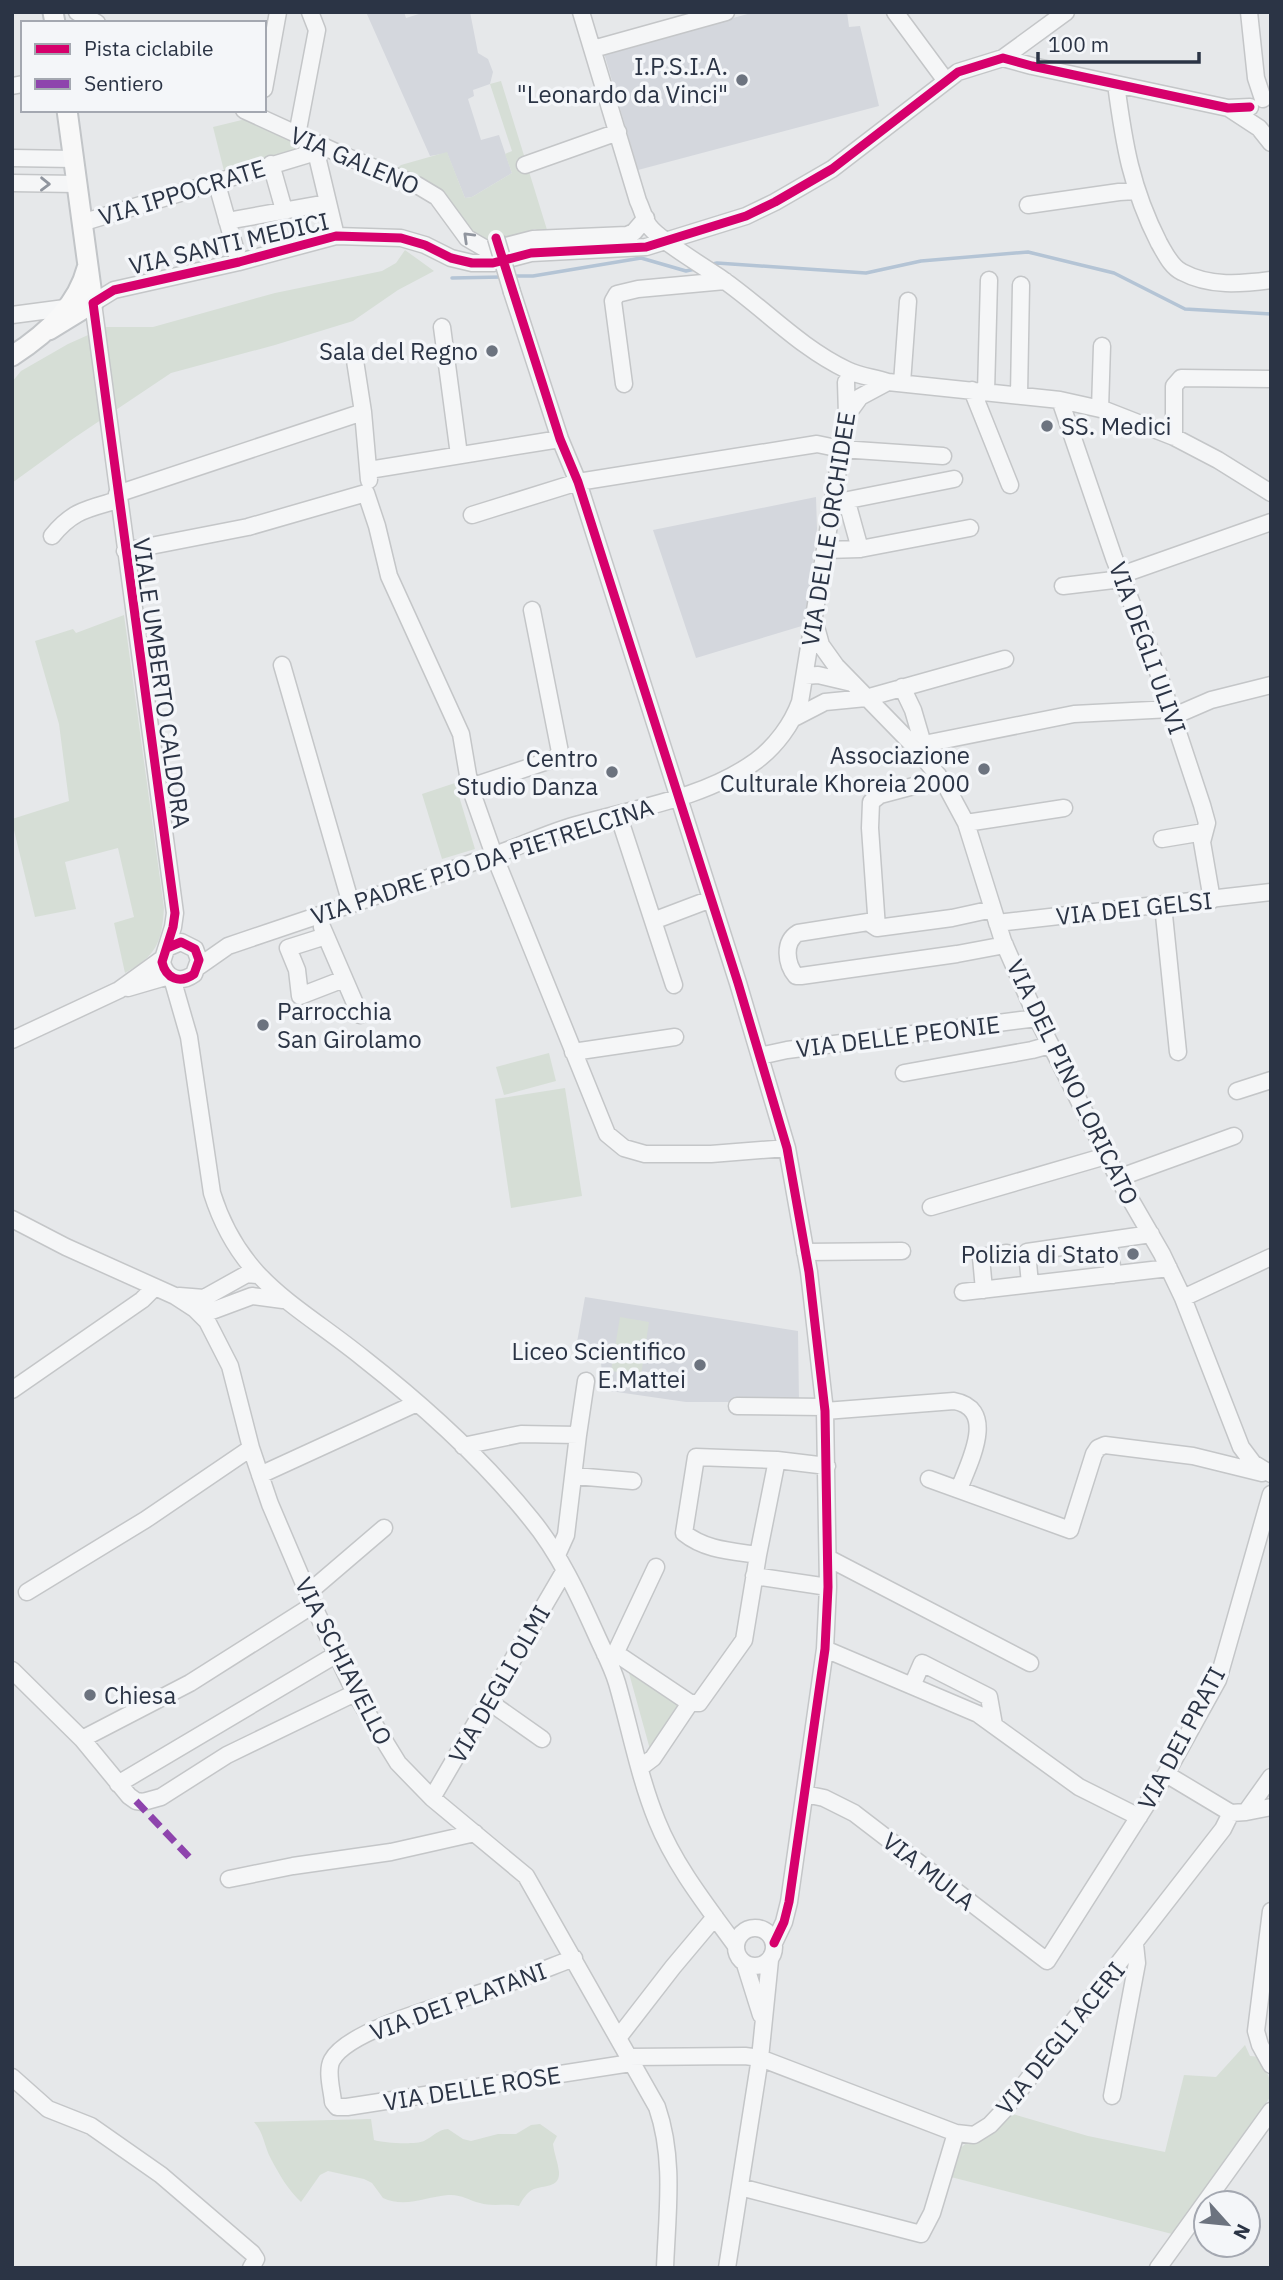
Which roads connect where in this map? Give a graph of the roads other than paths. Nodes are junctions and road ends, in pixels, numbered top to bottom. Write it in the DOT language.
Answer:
graph roads {
  1 [pos="77,12"];
  2 [pos="278,12"];
  3 [pos="310,12"];
  4 [pos="581,12"];
  5 [pos="726,12"];
  6 [pos="895,12"];
  7 [pos="1039,12"];
  8 [pos="1066,12"];
  9 [pos="1249,12"];
  10 [pos="93,21"];
  11 [pos="1039,32"];
  12 [pos="593,48"];
  13 [pos="1003,58"];
  14 [pos="266,78"];
  15 [pos="946,80"];
  16 [pos="1116,84"];
  17 [pos="67,112"];
  18 [pos="1260,113"];
  19 [pos="260,114"];
  20 [pos="618,132"];
  21 [pos="297,135"];
  22 [pos="1271,143"];
  23 [pos="317,148"];
  24 [pos="12,158"];
  25 [pos="74,159"];
  26 [pos="271,164"];
  27 [pos="525,165"];
  28 [pos="216,181"];
  29 [pos="12,183"];
  30 [pos="77,184"];
  31 [pos="1136,191"];
  32 [pos="327,202"];
  33 [pos="1028,205"];
  34 [pos="284,210"];
  35 [pos="646,218"];
  36 [pos="227,221"];
  37 [pos="81,223"];
  38 [pos="336,236"];
  39 [pos="496,238"];
  40 [pos="665,240"];
  41 [pos="239,262"];
  42 [pos="87,267"];
  43 [pos="989,280"];
  44 [pos="1271,280"];
  45 [pos="725,281"];
  46 [pos="1021,285"];
  47 [pos="908,301"];
  48 [pos="65,308"];
  49 [pos="95,313"];
  50 [pos="12,315"];
  51 [pos="442,327"];
  52 [pos="50,330"];
  53 [pos="1101,346"];
  54 [pos="354,354"];
  55 [pos="12,356"];
  56 [pos="829,360"];
  57 [pos="862,376"];
  58 [pos="1271,379"];
  59 [pos="846,382"];
  60 [pos="624,384"];
  61 [pos="889,384"];
  62 [pos="979,391"];
  63 [pos="1019,395"];
  64 [pos="1060,400"];
  65 [pos="1100,409"];
  66 [pos="363,412"];
  67 [pos="847,415"];
  68 [pos="1174,437"];
  69 [pos="560,439"];
  70 [pos="841,449"];
  71 [pos="459,455"];
  72 [pos="943,456"];
  73 [pos="369,470"];
  74 [pos="954,480"];
  75 [pos="578,482"];
  76 [pos="1010,485"];
  77 [pos="366,493"];
  78 [pos="1271,493"];
  79 [pos="118,497"];
  80 [pos="840,502"];
  81 [pos="472,516"];
  82 [pos="1271,522"];
  83 [pos="970,528"];
  84 [pos="52,536"];
  85 [pos="860,549"];
  86 [pos="825,550"];
  87 [pos="125,551"];
  88 [pos="1122,577"];
  89 [pos="1063,586"];
  90 [pos="532,610"];
  91 [pos="814,618"];
  92 [pos="1005,659"];
  93 [pos="282,665"];
  94 [pos="805,676"];
  95 [pos="1271,685"];
  96 [pos="902,687"];
  97 [pos="849,691"];
  98 [pos="866,698"];
  99 [pos="1172,712"];
  100 [pos="794,718"];
  101 [pos="919,745"];
  102 [pos="938,775"];
  103 [pos="470,787"];
  104 [pos="678,797"];
  105 [pos="1065,807"];
  106 [pos="618,814"];
  107 [pos="965,823"];
  108 [pos="1204,832"];
  109 [pos="1162,839"];
  110 [pos="494,855"];
  111 [pos="1271,892"];
  112 [pos="711,899"];
  113 [pos="1212,900"];
  114 [pos="351,904"];
  115 [pos="1163,905"];
  116 [pos="175,913"];
  117 [pos="317,915"];
  118 [pos="995,916"];
  119 [pos="653,921"];
  120 [pos="877,928"];
  121 [pos="326,936"];
  122 [pos="190,945"];
  123 [pos="1005,945"];
  124 [pos="228,946"];
  125 [pos="164,953"];
  126 [pos="196,971"];
  127 [pos="171,977"];
  128 [pos="344,979"];
  129 [pos="674,985"];
  130 [pos="119,990"];
  131 [pos="360,1015"];
  132 [pos="1037,1018"];
  133 [pos="189,1037"];
  134 [pos="675,1037"];
  135 [pos="12,1040"];
  136 [pos="1050,1045"];
  137 [pos="573,1052"];
  138 [pos="1178,1052"];
  139 [pos="760,1056"];
  140 [pos="904,1073"];
  141 [pos="1271,1080"];
  142 [pos="1237,1091"];
  143 [pos="1234,1136"];
  144 [pos="787,1148"];
  145 [pos="1106,1156"];
  146 [pos="1118,1178"];
  147 [pos="931,1207"];
  148 [pos="12,1219"];
  149 [pos="1151,1234"];
  150 [pos="1108,1241"];
  151 [pos="236,1247"];
  152 [pos="902,1251"];
  153 [pos="805,1252"];
  154 [pos="1007,1253"];
  155 [pos="1271,1257"];
  156 [pos="1169,1268"];
  157 [pos="1113,1275"];
  158 [pos="260,1277"];
  159 [pos="230,1282"];
  160 [pos="1030,1284"];
  161 [pos="155,1287"];
  162 [pos="984,1290"];
  163 [pos="962,1292"];
  164 [pos="252,1296"];
  165 [pos="1183,1298"];
  166 [pos="283,1300"];
  167 [pos="200,1307"];
  168 [pos="218,1311"];
  169 [pos="217,1338"];
  170 [pos="586,1381"];
  171 [pos="12,1390"];
  172 [pos="417,1403"];
  173 [pos="737,1406"];
  174 [pos="824,1409"];
  175 [pos="578,1435"];
  176 [pos="463,1446"];
  177 [pos="251,1448"];
  178 [pos="777,1460"];
  179 [pos="827,1466"];
  180 [pos="1271,1474"];
  181 [pos="260,1475"];
  182 [pos="575,1476"];
  183 [pos="929,1479"];
  184 [pos="633,1481"];
  185 [pos="959,1489"];
  186 [pos="1271,1494"];
  187 [pos="384,1528"];
  188 [pos="557,1555"];
  189 [pos="758,1555"];
  190 [pos="828,1558"];
  191 [pos="656,1567"];
  192 [pos="565,1570"];
  193 [pos="754,1576"];
  194 [pos="828,1587"];
  195 [pos="27,1592"];
  196 [pos="311,1599"];
  197 [pos="825,1649"];
  198 [pos="337,1654"];
  199 [pos="610,1654"];
  200 [pos="1030,1663"];
  201 [pos="12,1670"];
  202 [pos="912,1686"];
  203 [pos="355,1693"];
  204 [pos="488,1701"];
  205 [pos="690,1703"];
  206 [pos="994,1724"];
  207 [pos="82,1739"];
  208 [pos="542,1740"];
  209 [pos="641,1767"];
  210 [pos="1166,1774"];
  211 [pos="1271,1777"];
  212 [pos="118,1784"];
  213 [pos="805,1794"];
  214 [pos="432,1798"];
  215 [pos="1271,1807"];
  216 [pos="1238,1813"];
  217 [pos="1139,1817"];
  218 [pos="475,1833"];
  219 [pos="229,1879"];
  220 [pos="706,1902"];
  221 [pos="789,1902"];
  222 [pos="1271,1911"];
  223 [pos="715,1917"];
  224 [pos="753,1928"];
  225 [pos="774,1943"];
  226 [pos="1135,1944"];
  227 [pos="736,1946"];
  228 [pos="573,1958"];
  229 [pos="770,1959"];
  230 [pos="1046,1961"];
  231 [pos="746,1964"];
  232 [pos="1266,1994"];
  233 [pos="762,2024"];
  234 [pos="618,2038"];
  235 [pos="1265,2050"];
  236 [pos="760,2058"];
  237 [pos="630,2060"];
  238 [pos="1271,2065"];
  239 [pos="12,2077"];
  240 [pos="332,2084"];
  241 [pos="1112,2096"];
  242 [pos="1271,2110"];
  243 [pos="956,2133"];
  244 [pos="740,2187"];
  245 [pos="251,2268"];
  246 [pos="665,2268"];
  247 [pos="727,2268"];
  248 [pos="1158,2268"];
  1 -- 10 [label="street"];
  2 -- 14 [label="street"];
  3 -- 21 [label="street"];
  4 -- 12 [label="street"];
  5 -- 12 [label="street"];
  6 -- 15 [label="street"];
  7 -- 11 [label="street"];
  8 -- 11 [label="street"];
  9 -- 18 [label="street"];
  11 -- 13 [label="street"];
  12 -- 20 [label="street"];
  13 -- 15 [label="street, VIA SANTI MEDICI"];
  13 -- 16 [label="street"];
  15 -- 40 [label="street, VIA SANTI MEDICI"];
  16 -- 18 [label="street"];
  16 -- 31 [label="street"];
  17 -- 25 [label="main road"];
  18 -- 22 [label="street"];
  19 -- 21 [label="street, VIA GALENO"];
  20 -- 27 [label="street"];
  20 -- 35 [label="street"];
  21 -- 23 [label="street, VIA GALENO"];
  23 -- 26 [label="street, VIA IPPOCRATE"];
  23 -- 32 [label="street"];
  35 -- 23 [label="street, VIA GALENO, one-way"];
  24 -- 25 [label="street"];
  25 -- 30 [label="main road"];
  26 -- 28 [label="street, VIA IPPOCRATE"];
  26 -- 34 [label="street"];
  28 -- 36 [label="street"];
  28 -- 37 [label="street, VIA IPPOCRATE"];
  29 -- 30 [label="street, one-way"];
  30 -- 37 [label="main road"];
  31 -- 33 [label="street"];
  31 -- 44 [label="street"];
  32 -- 34 [label="street"];
  32 -- 38 [label="street"];
  34 -- 36 [label="street"];
  35 -- 40 [label="street"];
  36 -- 41 [label="street"];
  37 -- 42 [label="main road"];
  38 -- 40 [label="street, VIA SANTI MEDICI"];
  38 -- 41 [label="street, VIA SANTI MEDICI"];
  39 -- 69 [label="street, bridge"];
  40 -- 45 [label="street"];
  41 -- 49 [label="street, VIA SANTI MEDICI"];
  42 -- 48 [label="main road"];
  42 -- 49 [label="main road"];
  43 -- 62 [label="street"];
  45 -- 56 [label="street"];
  45 -- 60 [label="street"];
  46 -- 63 [label="street"];
  47 -- 61 [label="street"];
  48 -- 50 [label="street"];
  48 -- 52 [label="main road"];
  49 -- 52 [label="main road"];
  49 -- 79 [label="street, VIALE UMBERTO CALDORA"];
  51 -- 71 [label="street"];
  52 -- 55 [label="main road"];
  53 -- 65 [label="street"];
  54 -- 66 [label="street"];
  56 -- 57 [label="street"];
  56 -- 59 [label="street"];
  57 -- 59 [label="street"];
  57 -- 61 [label="street"];
  58 -- 68 [label="street"];
  59 -- 61 [label="street"];
  59 -- 67 [label="street, VIA DELLE ORCHIDEE"];
  61 -- 62 [label="street"];
  61 -- 67 [label="street"];
  62 -- 63 [label="street"];
  62 -- 76 [label="street"];
  63 -- 64 [label="street"];
  64 -- 65 [label="street"];
  64 -- 88 [label="street, VIA DEGLI ULIVI"];
  65 -- 68 [label="street"];
  66 -- 73 [label="street"];
  66 -- 79 [label="street"];
  67 -- 70 [label="street, VIA DELLE ORCHIDEE"];
  68 -- 78 [label="street"];
  69 -- 71 [label="street"];
  69 -- 75 [label="street"];
  70 -- 72 [label="street"];
  70 -- 75 [label="street"];
  70 -- 80 [label="street, VIA DELLE ORCHIDEE"];
  71 -- 73 [label="street"];
  73 -- 77 [label="street"];
  74 -- 80 [label="street"];
  75 -- 81 [label="street"];
  75 -- 104 [label="street"];
  77 -- 87 [label="street"];
  77 -- 103 [label="street"];
  79 -- 84 [label="street"];
  79 -- 87 [label="street, VIALE UMBERTO CALDORA"];
  80 -- 85 [label="street"];
  80 -- 86 [label="street, VIA DELLE ORCHIDEE"];
  82 -- 88 [label="street"];
  83 -- 85 [label="street"];
  85 -- 86 [label="street"];
  86 -- 91 [label="street, VIA DELLE ORCHIDEE"];
  87 -- 116 [label="street, VIALE UMBERTO CALDORA"];
  88 -- 89 [label="street"];
  88 -- 99 [label="street, VIA DEGLI ULIVI"];
  90 -- 103 [label="street"];
  91 -- 94 [label="street, VIA DELLE ORCHIDEE"];
  91 -- 97 [label="street, VIA DEL PINO LORICATO"];
  92 -- 96 [label="street"];
  93 -- 114 [label="street"];
  94 -- 97 [label="street"];
  94 -- 100 [label="street, VIA PADRE PIO DA PIETRELCINA"];
  95 -- 99 [label="street"];
  96 -- 98 [label="street"];
  96 -- 101 [label="street"];
  97 -- 98 [label="street, VIA DEL PINO LORICATO"];
  97 -- 100 [label="street"];
  98 -- 101 [label="street, VIA DEL PINO LORICATO"];
  99 -- 101 [label="street"];
  99 -- 108 [label="street, VIA DEGLI ULIVI"];
  100 -- 104 [label="street, VIA PADRE PIO DA PIETRELCINA"];
  101 -- 102 [label="street, VIA DEL PINO LORICATO"];
  102 -- 107 [label="street, VIA DEL PINO LORICATO"];
  102 -- 120 [label="street"];
  103 -- 110 [label="street"];
  104 -- 106 [label="street, VIA PADRE PIO DA PIETRELCINA"];
  104 -- 112 [label="street"];
  105 -- 107 [label="street"];
  106 -- 110 [label="street, VIA PADRE PIO DA PIETRELCINA"];
  106 -- 119 [label="street"];
  107 -- 118 [label="street, VIA DEL PINO LORICATO"];
  108 -- 109 [label="street"];
  108 -- 113 [label="street, VIA DEGLI ULIVI"];
  110 -- 114 [label="street, VIA PADRE PIO DA PIETRELCINA"];
  110 -- 137 [label="street"];
  111 -- 113 [label="street, VIA DEI GELSI"];
  112 -- 119 [label="street"];
  112 -- 139 [label="street"];
  113 -- 115 [label="street, VIA DEI GELSI"];
  114 -- 117 [label="street, VIA PADRE PIO DA PIETRELCINA"];
  115 -- 118 [label="street, VIA DEI GELSI"];
  115 -- 138 [label="street"];
  116 -- 122 [label="street, VIALE UMBERTO CALDORA"];
  116 -- 125 [label="street, VIALE UMBERTO CALDORA"];
  117 -- 121 [label="street"];
  117 -- 124 [label="street, VIA PADRE PIO DA PIETRELCINA"];
  118 -- 120 [label="street, VIA DEI GELSI"];
  118 -- 123 [label="street, VIA DEL PINO LORICATO"];
  119 -- 129 [label="street"];
  120 -- 123 [label="street, VIA DEI GELSI"];
  121 -- 128 [label="street"];
  121 -- 128 [label="street"];
  122 -- 124 [label="street, VIA PADRE PIO DA PIETRELCINA"];
  122 -- 125 [label="street"];
  122 -- 126 [label="street"];
  123 -- 132 [label="street, VIA DEL PINO LORICATO"];
  124 -- 126 [label="street, VIA PADRE PIO DA PIETRELCINA"];
  125 -- 127 [label="street"];
  125 -- 130 [label="street"];
  126 -- 127 [label="street"];
  126 -- 133 [label="street"];
  127 -- 130 [label="street"];
  127 -- 133 [label="street"];
  128 -- 131 [label="street"];
  130 -- 135 [label="street"];
  132 -- 136 [label="street, VIA DEL PINO LORICATO"];
  132 -- 139 [label="street, VIA DELLE PEONIE"];
  133 -- 151 [label="street"];
  134 -- 137 [label="street"];
  136 -- 140 [label="street"];
  136 -- 145 [label="street, VIA DEL PINO LORICATO"];
  137 -- 144 [label="street"];
  139 -- 144 [label="street"];
  141 -- 142 [label="street"];
  143 -- 146 [label="street"];
  144 -- 153 [label="street"];
  145 -- 146 [label="street, VIA DEL PINO LORICATO"];
  145 -- 147 [label="street"];
  146 -- 149 [label="street, VIA DEL PINO LORICATO"];
  148 -- 161 [label="street"];
  149 -- 150 [label="street"];
  149 -- 156 [label="street, VIA DEL PINO LORICATO"];
  150 -- 157 [label="street"];
  150 -- 160 [label="street"];
  151 -- 158 [label="street"];
  151 -- 159 [label="street"];
  152 -- 153 [label="street"];
  153 -- 174 [label="street"];
  154 -- 162 [label="street"];
  155 -- 165 [label="street"];
  156 -- 157 [label="street"];
  156 -- 165 [label="street, VIA DEL PINO LORICATO"];
  157 -- 160 [label="street"];
  158 -- 159 [label="street"];
  158 -- 164 [label="street"];
  158 -- 166 [label="street"];
  159 -- 167 [label="street"];
  160 -- 162 [label="street"];
  161 -- 167 [label="street"];
  161 -- 171 [label="street"];
  162 -- 163 [label="street"];
  164 -- 166 [label="street"];
  164 -- 168 [label="street"];
  165 -- 180 [label="street, VIA DEL PINO LORICATO"];
  166 -- 172 [label="street"];
  167 -- 168 [label="street"];
  167 -- 169 [label="street, VIA SCHIAVELLO"];
  168 -- 169 [label="street"];
  169 -- 177 [label="street, VIA SCHIAVELLO"];
  170 -- 175 [label="street"];
  172 -- 176 [label="street"];
  172 -- 181 [label="street"];
  173 -- 174 [label="street"];
  174 -- 179 [label="street"];
  174 -- 185 [label="street"];
  175 -- 176 [label="street"];
  175 -- 182 [label="street"];
  176 -- 188 [label="street"];
  177 -- 181 [label="street, VIA SCHIAVELLO"];
  177 -- 195 [label="street"];
  178 -- 179 [label="street"];
  178 -- 189 [label="street"];
  178 -- 189 [label="street"];
  179 -- 190 [label="street"];
  180 -- 185 [label="street"];
  181 -- 196 [label="street, VIA SCHIAVELLO"];
  182 -- 184 [label="street"];
  182 -- 188 [label="street"];
  183 -- 185 [label="street"];
  186 -- 210 [label="street, VIA DEI PRATI"];
  187 -- 196 [label="street"];
  188 -- 192 [label="street"];
  189 -- 193 [label="street"];
  190 -- 194 [label="street"];
  190 -- 200 [label="street"];
  191 -- 199 [label="street"];
  192 -- 199 [label="street"];
  192 -- 204 [label="street, VIA DEGLI OLMI"];
  193 -- 194 [label="street"];
  193 -- 205 [label="street"];
  194 -- 197 [label="street"];
  196 -- 198 [label="street, VIA SCHIAVELLO"];
  196 -- 207 [label="street"];
  197 -- 202 [label="street"];
  197 -- 213 [label="street"];
  198 -- 203 [label="street, VIA SCHIAVELLO"];
  198 -- 212 [label="street"];
  199 -- 205 [label="street"];
  199 -- 209 [label="street"];
  201 -- 207 [label="street"];
  202 -- 206 [label="street"];
  202 -- 206 [label="street"];
  203 -- 212 [label="street"];
  203 -- 214 [label="street, VIA SCHIAVELLO"];
  204 -- 208 [label="street"];
  204 -- 214 [label="street, VIA DEGLI OLMI"];
  205 -- 209 [label="street"];
  206 -- 217 [label="street"];
  207 -- 212 [label="street"];
  209 -- 220 [label="street"];
  210 -- 216 [label="street"];
  210 -- 217 [label="street, VIA DEI PRATI"];
  211 -- 216 [label="street, VIA DEGLI ACERI"];
  213 -- 221 [label="street"];
  213 -- 230 [label="street, VIA MULA"];
  214 -- 218 [label="street, VIA SCHIAVELLO"];
  215 -- 216 [label="street"];
  216 -- 226 [label="street, VIA DEGLI ACERI"];
  217 -- 230 [label="street, VIA DEI PRATI"];
  218 -- 219 [label="street"];
  218 -- 228 [label="street, VIA SCHIAVELLO"];
  220 -- 223 [label="street"];
  220 -- 224 [label="street"];
  221 -- 224 [label="street"];
  221 -- 225 [label="street"];
  222 -- 232 [label="street"];
  223 -- 227 [label="street"];
  223 -- 234 [label="street"];
  224 -- 225 [label="street"];
  224 -- 227 [label="street"];
  225 -- 229 [label="street"];
  226 -- 241 [label="street"];
  226 -- 243 [label="street, VIA DEGLI ACERI"];
  227 -- 231 [label="street"];
  228 -- 234 [label="street, VIA SCHIAVELLO"];
  228 -- 240 [label="street, VIA DEI PLATANI"];
  229 -- 231 [label="street"];
  229 -- 233 [label="street"];
  231 -- 233 [label="street"];
  232 -- 235 [label="street"];
  233 -- 236 [label="street"];
  234 -- 237 [label="street, VIA SCHIAVELLO"];
  235 -- 238 [label="street"];
  236 -- 237 [label="street"];
  236 -- 243 [label="street"];
  236 -- 244 [label="street"];
  237 -- 240 [label="street, VIA DELLE ROSE"];
  237 -- 246 [label="street, VIA SCHIAVELLO"];
  239 -- 245 [label="street"];
  242 -- 248 [label="street"];
  243 -- 244 [label="street"];
  244 -- 247 [label="street"];
}
